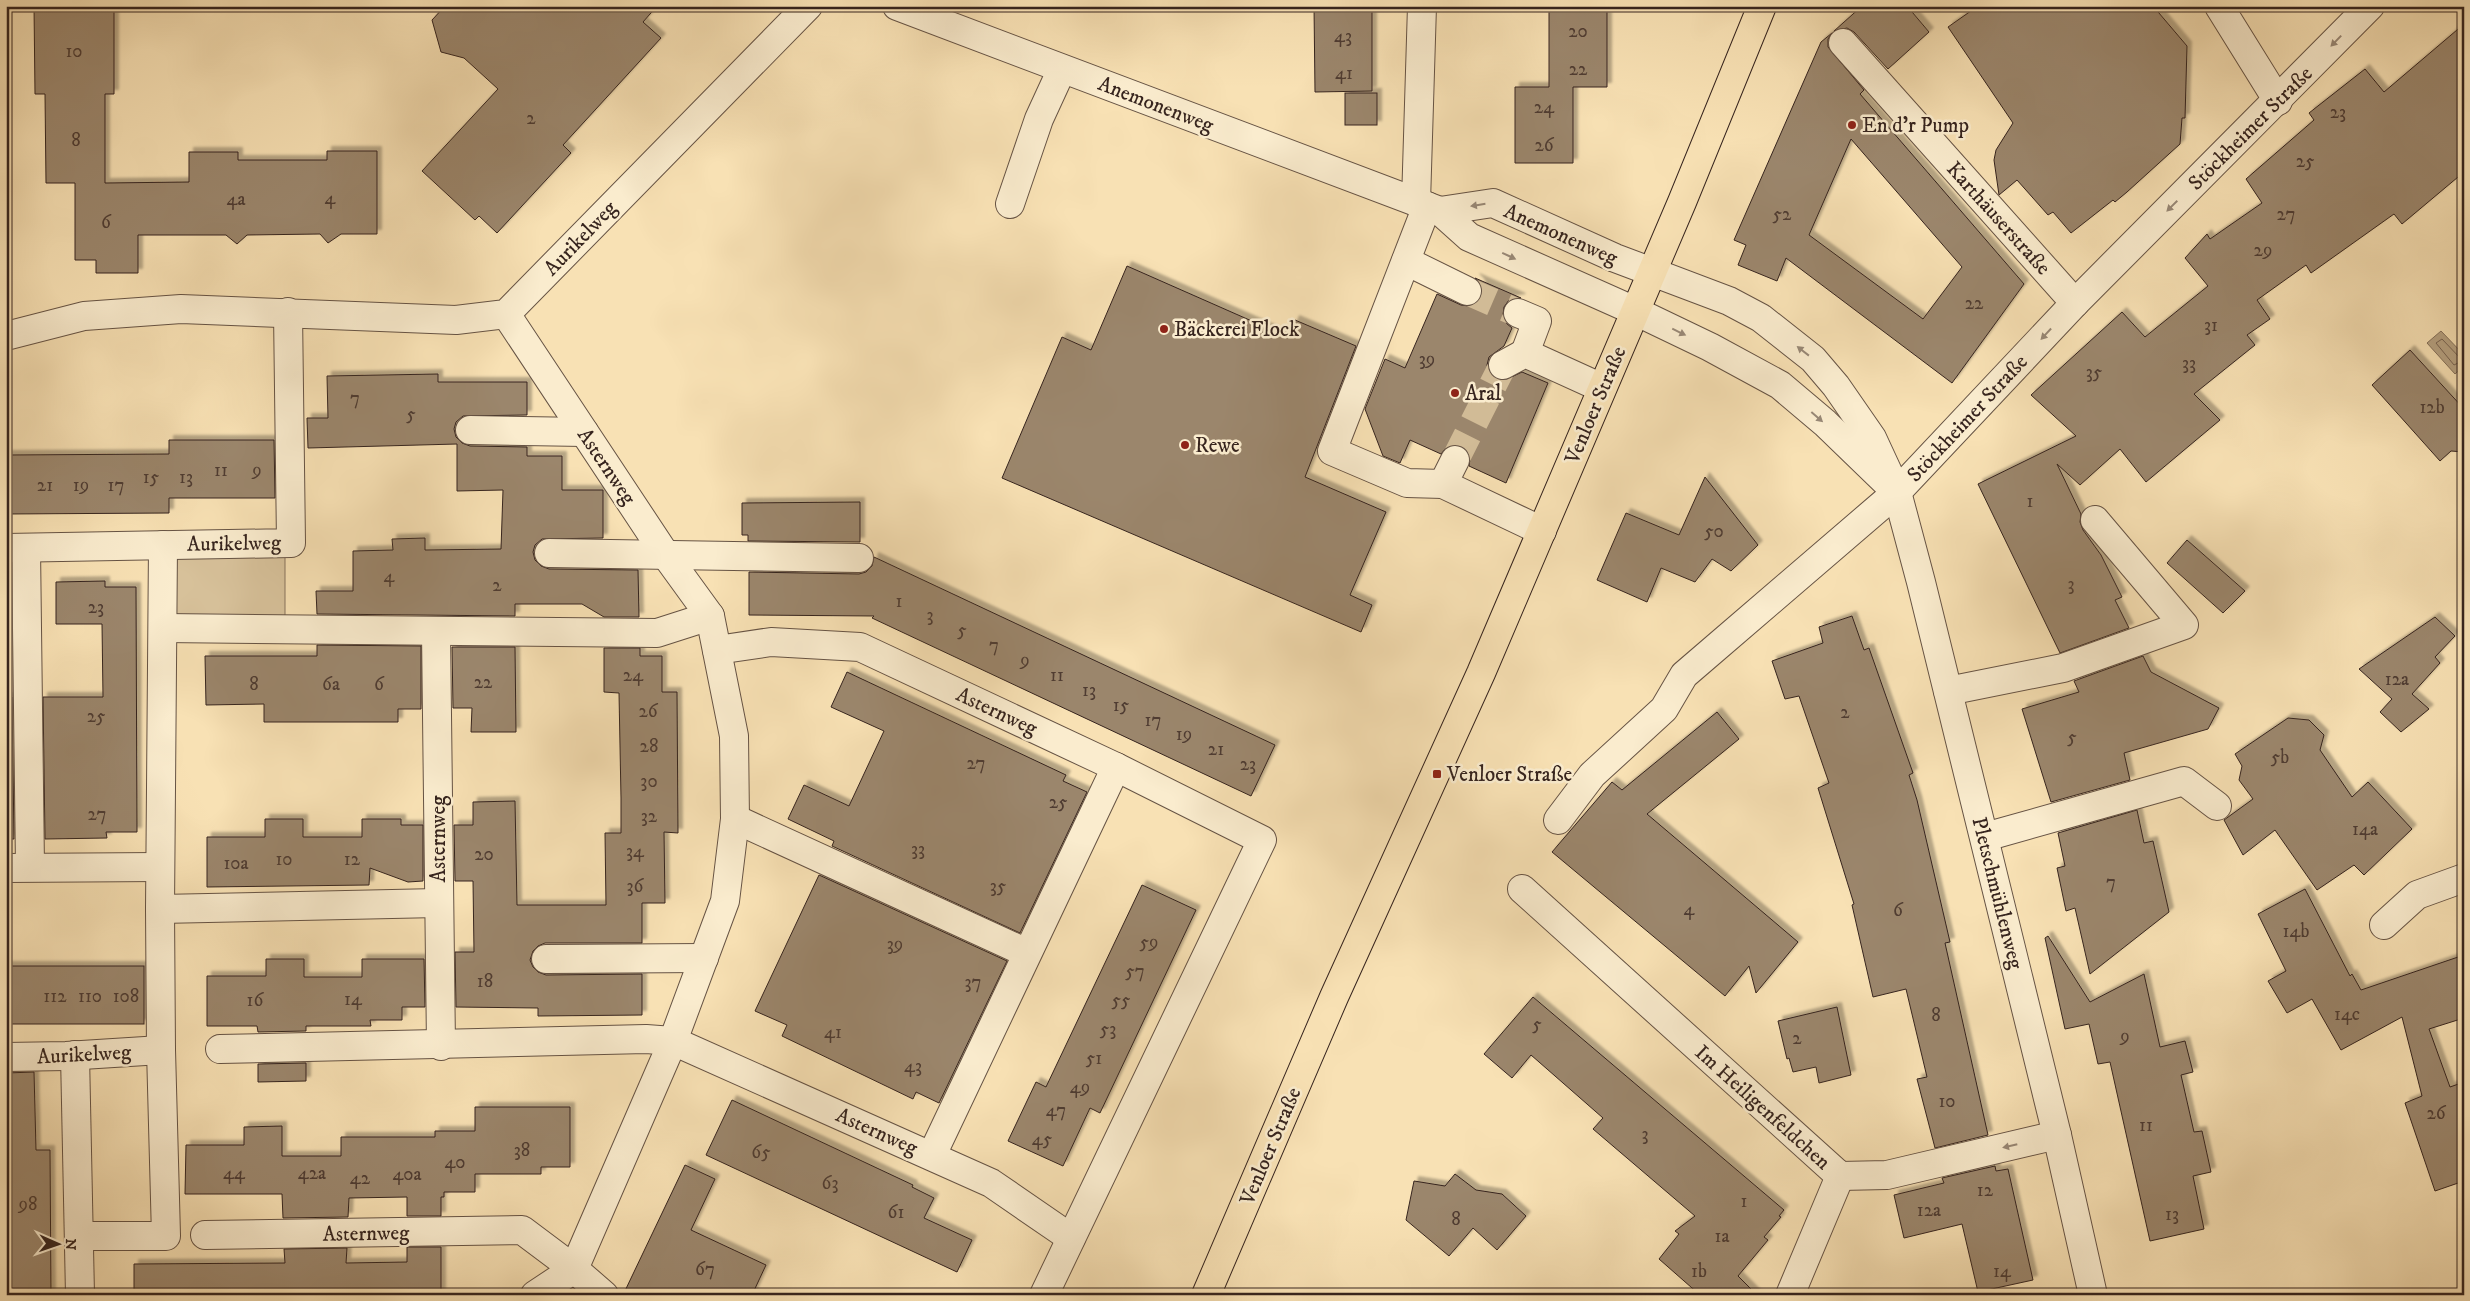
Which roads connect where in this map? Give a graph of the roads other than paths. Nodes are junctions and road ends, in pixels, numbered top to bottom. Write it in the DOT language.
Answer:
graph roads {
  1 [pos="808,6"];
  2 [pos="897,6"];
  3 [pos="1422,6"];
  4 [pos="1762,6"];
  5 [pos="2219,6"];
  6 [pos="2370,6"];
  7 [pos="1843,43"];
  8 [pos="1062,69"];
  9 [pos="2278,101"];
  10 [pos="1010,204"];
  11 [pos="1427,206"];
  12 [pos="1406,261"];
  13 [pos="1652,273"];
  14 [pos="1467,291"];
  15 [pos="2075,303"];
  16 [pos="1635,311"];
  17 [pos="288,312"];
  18 [pos="1518,313"];
  19 [pos="506,314"];
  20 [pos="6,336"];
  21 [pos="1602,388"];
  22 [pos="470,430"];
  23 [pos="584,432"];
  24 [pos="1455,460"];
  25 [pos="1443,484"];
  26 [pos="1897,492"];
  27 [pos="2095,520"];
  28 [pos="1542,531"];
  29 [pos="163,545"];
  30 [pos="16,548"];
  31 [pos="549,552"];
  32 [pos="665,554"];
  33 [pos="859,558"];
  34 [pos="710,616"];
  35 [pos="164,628"];
  36 [pos="436,632"];
  37 [pos="717,650"];
  38 [pos="1948,691"];
  39 [pos="1116,767"];
  40 [pos="2217,806"];
  41 [pos="735,819"];
  42 [pos="1558,820"];
  43 [pos="1985,837"];
  44 [pos="160,867"];
  45 [pos="18,868"];
  46 [pos="2464,878"];
  47 [pos="1522,889"];
  48 [pos="438,903"];
  49 [pos="160,908"];
  50 [pos="2384,925"];
  51 [pos="1027,953"];
  52 [pos="704,958"];
  53 [pos="546,959"];
  54 [pos="673,1041"];
  55 [pos="441,1046"];
  56 [pos="220,1049"];
  57 [pos="161,1050"];
  58 [pos="75,1055"];
  59 [pos="6,1057"];
  60 [pos="2057,1135"];
  61 [pos="932,1155"];
  62 [pos="1840,1176"];
  63 [pos="205,1235"];
  64 [pos="79,1236"];
  65 [pos="1071,1238"];
  66 [pos="574,1269"];
  67 [pos="80,1295"];
  68 [pos="535,1295"];
  69 [pos="604,1295"];
  70 [pos="1044,1295"];
  71 [pos="1206,1295"];
  72 [pos="1790,1295"];
  73 [pos="2092,1295"];
  1 -- 19 [label="street, Aurikelweg"];
  2 -- 8 [label="street, Anemonenweg"];
  3 -- 11 [label="street"];
  4 -- 13 [label="main road, Venloer Straße"];
  5 -- 9 [label="street"];
  6 -- 9 [label="street, Stöckheimer Straße, one-way"];
  7 -- 15 [label="street, Karthäuserstraße"];
  8 -- 10 [label="street"];
  8 -- 11 [label="street, Anemonenweg"];
  9 -- 15 [label="street, Stöckheimer Straße, one-way"];
  11 -- 12 [label="street"];
  13 -- 11 [label="street, Anemonenweg, one-way"];
  11 -- 16 [label="street, Anemonenweg, one-way"];
  12 -- 14 [label="street"];
  12 -- 25 [label="street"];
  13 -- 16 [label="main road, Venloer Straße"];
  26 -- 13 [label="street, Pletschmühlenweg, one-way"];
  15 -- 26 [label="street, Stöckheimer Straße, one-way"];
  16 -- 21 [label="main road, Venloer Straße"];
  16 -- 26 [label="street, one-way"];
  17 -- 19 [label="street"];
  17 -- 20 [label="street"];
  17 -- 29 [label="street, Aurikelweg"];
  18 -- 21 [label="street"];
  19 -- 23 [label="street, Asternweg"];
  21 -- 28 [label="main road, Venloer Straße"];
  22 -- 23 [label="street"];
  23 -- 32 [label="street, Asternweg"];
  24 -- 25 [label="street"];
  25 -- 28 [label="street"];
  26 -- 38 [label="street, Pletschmühlenweg"];
  26 -- 42 [label="street, Stöckheimer Straße"];
  27 -- 38 [label="street"];
  28 -- 71 [label="main road, Venloer Straße"];
  29 -- 30 [label="street, Aurikelweg"];
  29 -- 35 [label="street"];
  30 -- 45 [label="street"];
  31 -- 32 [label="street"];
  32 -- 33 [label="street"];
  32 -- 34 [label="street, Asternweg"];
  34 -- 36 [label="street"];
  34 -- 37 [label="street, Asternweg"];
  35 -- 36 [label="street"];
  35 -- 44 [label="street"];
  36 -- 48 [label="street, Asternweg"];
  37 -- 39 [label="street, Asternweg"];
  37 -- 41 [label="street, Asternweg"];
  38 -- 43 [label="street, Pletschmühlenweg"];
  39 -- 51 [label="street"];
  39 -- 65 [label="street, Asternweg"];
  40 -- 43 [label="street"];
  41 -- 51 [label="street"];
  41 -- 52 [label="street, Asternweg"];
  43 -- 60 [label="street, Pletschmühlenweg"];
  44 -- 45 [label="street"];
  44 -- 49 [label="street"];
  46 -- 50 [label="street"];
  47 -- 62 [label="street, Im Heiligenfeldchen"];
  48 -- 49 [label="street"];
  48 -- 55 [label="street, Asternweg"];
  49 -- 57 [label="street"];
  51 -- 61 [label="street"];
  52 -- 53 [label="street"];
  52 -- 54 [label="street, Asternweg"];
  54 -- 55 [label="street, Asternweg"];
  54 -- 61 [label="street, Asternweg"];
  54 -- 66 [label="street, Asternweg"];
  55 -- 56 [label="street, Asternweg"];
  57 -- 58 [label="street, Aurikelweg"];
  57 -- 64 [label="street"];
  58 -- 59 [label="street, Aurikelweg"];
  58 -- 64 [label="street"];
  60 -- 62 [label="street, Im Heiligenfeldchen, one-way"];
  60 -- 73 [label="street, Pletschmühlenweg"];
  61 -- 65 [label="street, Asternweg"];
  62 -- 72 [label="street"];
  63 -- 66 [label="street, Asternweg"];
  64 -- 67 [label="street"];
  65 -- 70 [label="street"];
  66 -- 68 [label="street"];
  66 -- 69 [label="street, Asternweg"];
}
